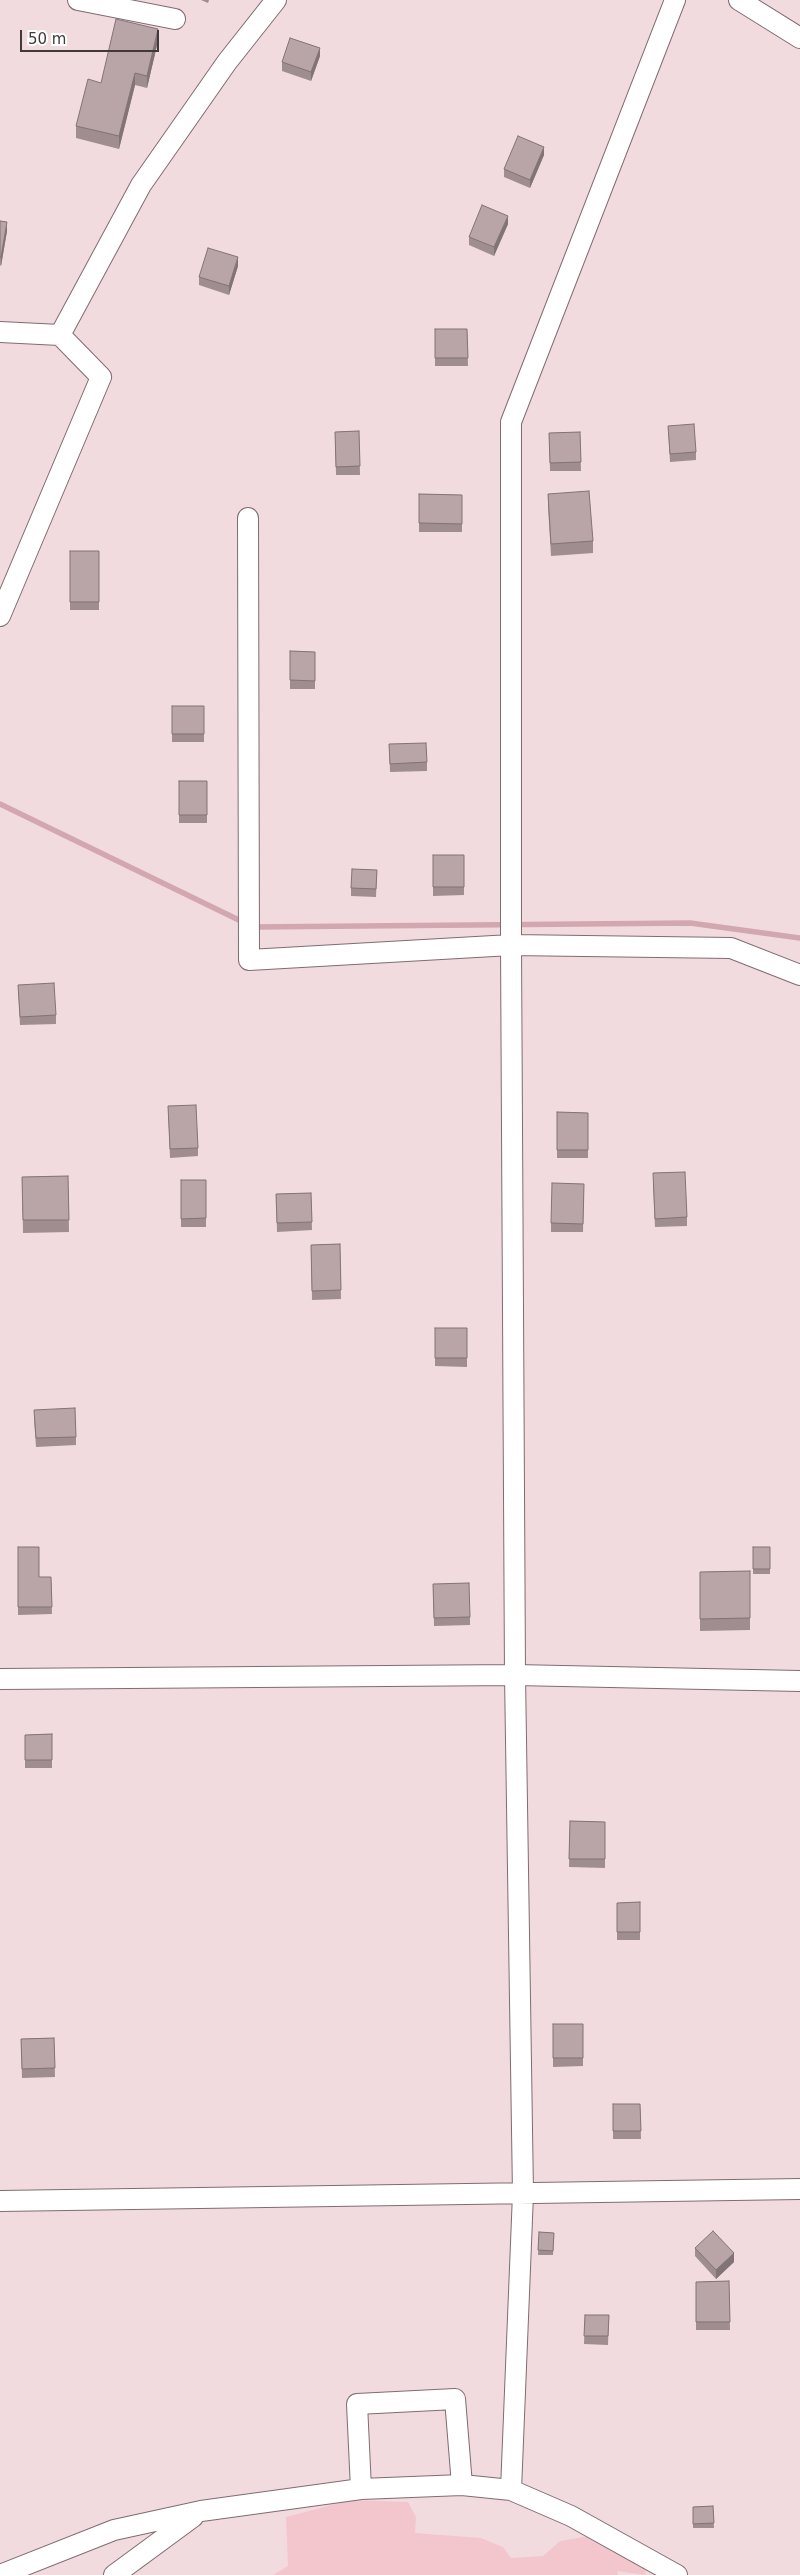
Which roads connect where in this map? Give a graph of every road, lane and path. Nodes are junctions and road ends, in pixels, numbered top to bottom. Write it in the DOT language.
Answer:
graph roads {
  1 [pos="78,0"];
  2 [pos="276,0"];
  3 [pos="675,0"];
  4 [pos="739,0"];
  5 [pos="175,19"];
  6 [pos="800,38"];
  7 [pos="0,332"];
  8 [pos="60,336"];
  9 [pos="248,518"];
  10 [pos="0,616"];
  11 [pos="511,945"];
  12 [pos="800,975"];
  13 [pos="515,1675"];
  14 [pos="0,1679"];
  15 [pos="800,1681"];
  16 [pos="800,2189"];
  17 [pos="523,2194"];
  18 [pos="0,2201"];
  19 [pos="462,2485"];
  20 [pos="362,2489"];
  21 [pos="511,2490"];
  22 [pos="201,2511"];
  23 [pos="0,2575"];
  24 [pos="114,2575"];
  25 [pos="677,2575"];
  1 -- 5 [label="street"];
  2 -- 8 [label="street"];
  3 -- 11 [label="street"];
  4 -- 6 [label="street"];
  7 -- 8 [label="street"];
  8 -- 10 [label="street"];
  9 -- 11 [label="street"];
  11 -- 12 [label="street"];
  11 -- 13 [label="street"];
  13 -- 14 [label="street"];
  13 -- 15 [label="street"];
  13 -- 17 [label="street"];
  16 -- 17 [label="street"];
  17 -- 18 [label="street"];
  17 -- 21 [label="street"];
  19 -- 20 [label="street"];
  19 -- 20 [label="street"];
  19 -- 21 [label="street"];
  20 -- 22 [label="street"];
  21 -- 25 [label="street"];
  22 -- 23 [label="street"];
  22 -- 24 [label="street"];
}
